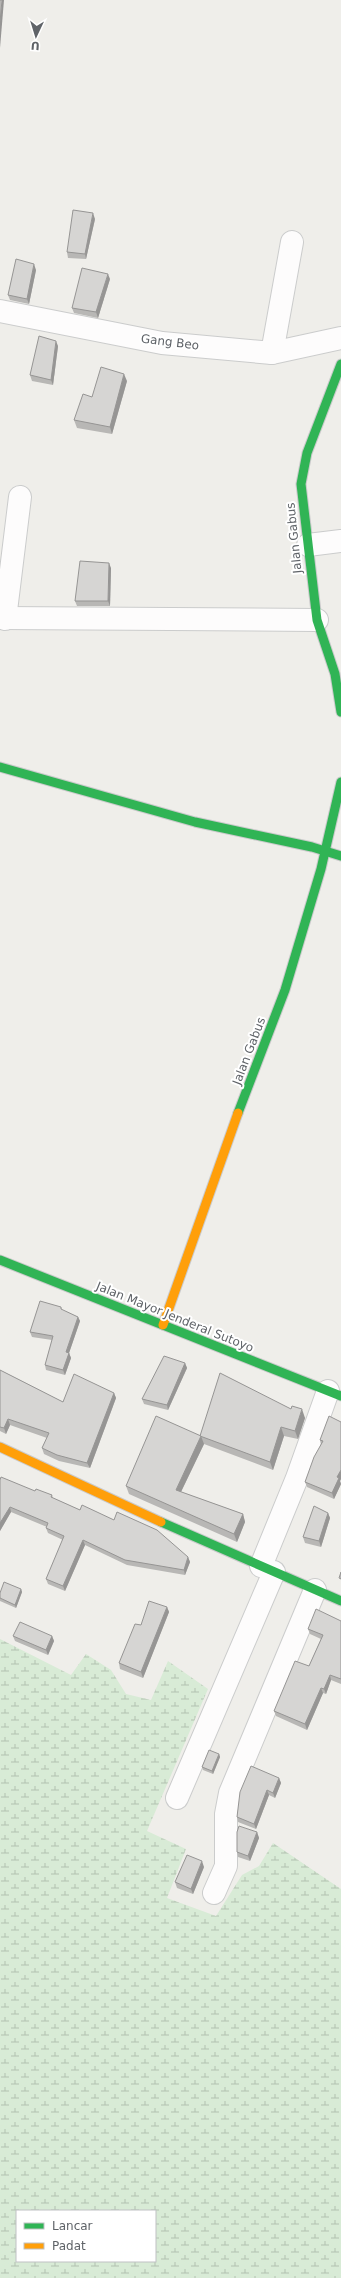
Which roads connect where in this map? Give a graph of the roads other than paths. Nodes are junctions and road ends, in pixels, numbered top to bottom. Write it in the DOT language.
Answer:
graph roads {
  1 [pos="292,242"];
  2 [pos="0,311"];
  3 [pos="341,338"];
  4 [pos="272,353"];
  5 [pos="341,364"];
  6 [pos="20,497"];
  7 [pos="341,541"];
  8 [pos="308,545"];
  9 [pos="312,590"];
  10 [pos="2,618"];
  11 [pos="317,620"];
  12 [pos="286,621"];
  13 [pos="341,712"];
  14 [pos="0,767"];
  15 [pos="341,782"];
  16 [pos="324,854"];
  17 [pos="341,856"];
  18 [pos="0,1260"];
  19 [pos="163,1325"];
  20 [pos="335,1393"];
  21 [pos="0,1447"];
  22 [pos="267,1569"];
  23 [pos="315,1590"];
  24 [pos="341,1601"];
  25 [pos="177,1798"];
  26 [pos="214,1893"];
  1 -- 4 [label="street"];
  2 -- 4 [label="street, Gang Beo"];
  3 -- 4 [label="street, Gang Beo"];
  5 -- 8 [label="street, Jalan Gabus"];
  6 -- 10 [label="street"];
  7 -- 8 [label="street"];
  8 -- 9 [label="street, Jalan Gabus"];
  9 -- 11 [label="street, Jalan Gabus"];
  9 -- 12 [label="street"];
  10 -- 12 [label="street"];
  11 -- 12 [label="street"];
  11 -- 13 [label="street, Jalan Gabus"];
  14 -- 16 [label="street"];
  15 -- 16 [label="street, Jalan Gabus"];
  16 -- 17 [label="street"];
  16 -- 19 [label="street, Jalan Gabus"];
  18 -- 19 [label="street, Jalan Mayor Jenderal Sutoyo"];
  19 -- 20 [label="street, Jalan Mayor Jenderal Sutoyo"];
  20 -- 22 [label="street"];
  21 -- 22 [label="street"];
  22 -- 23 [label="street"];
  22 -- 25 [label="street"];
  23 -- 24 [label="street"];
  23 -- 26 [label="street"];
}
